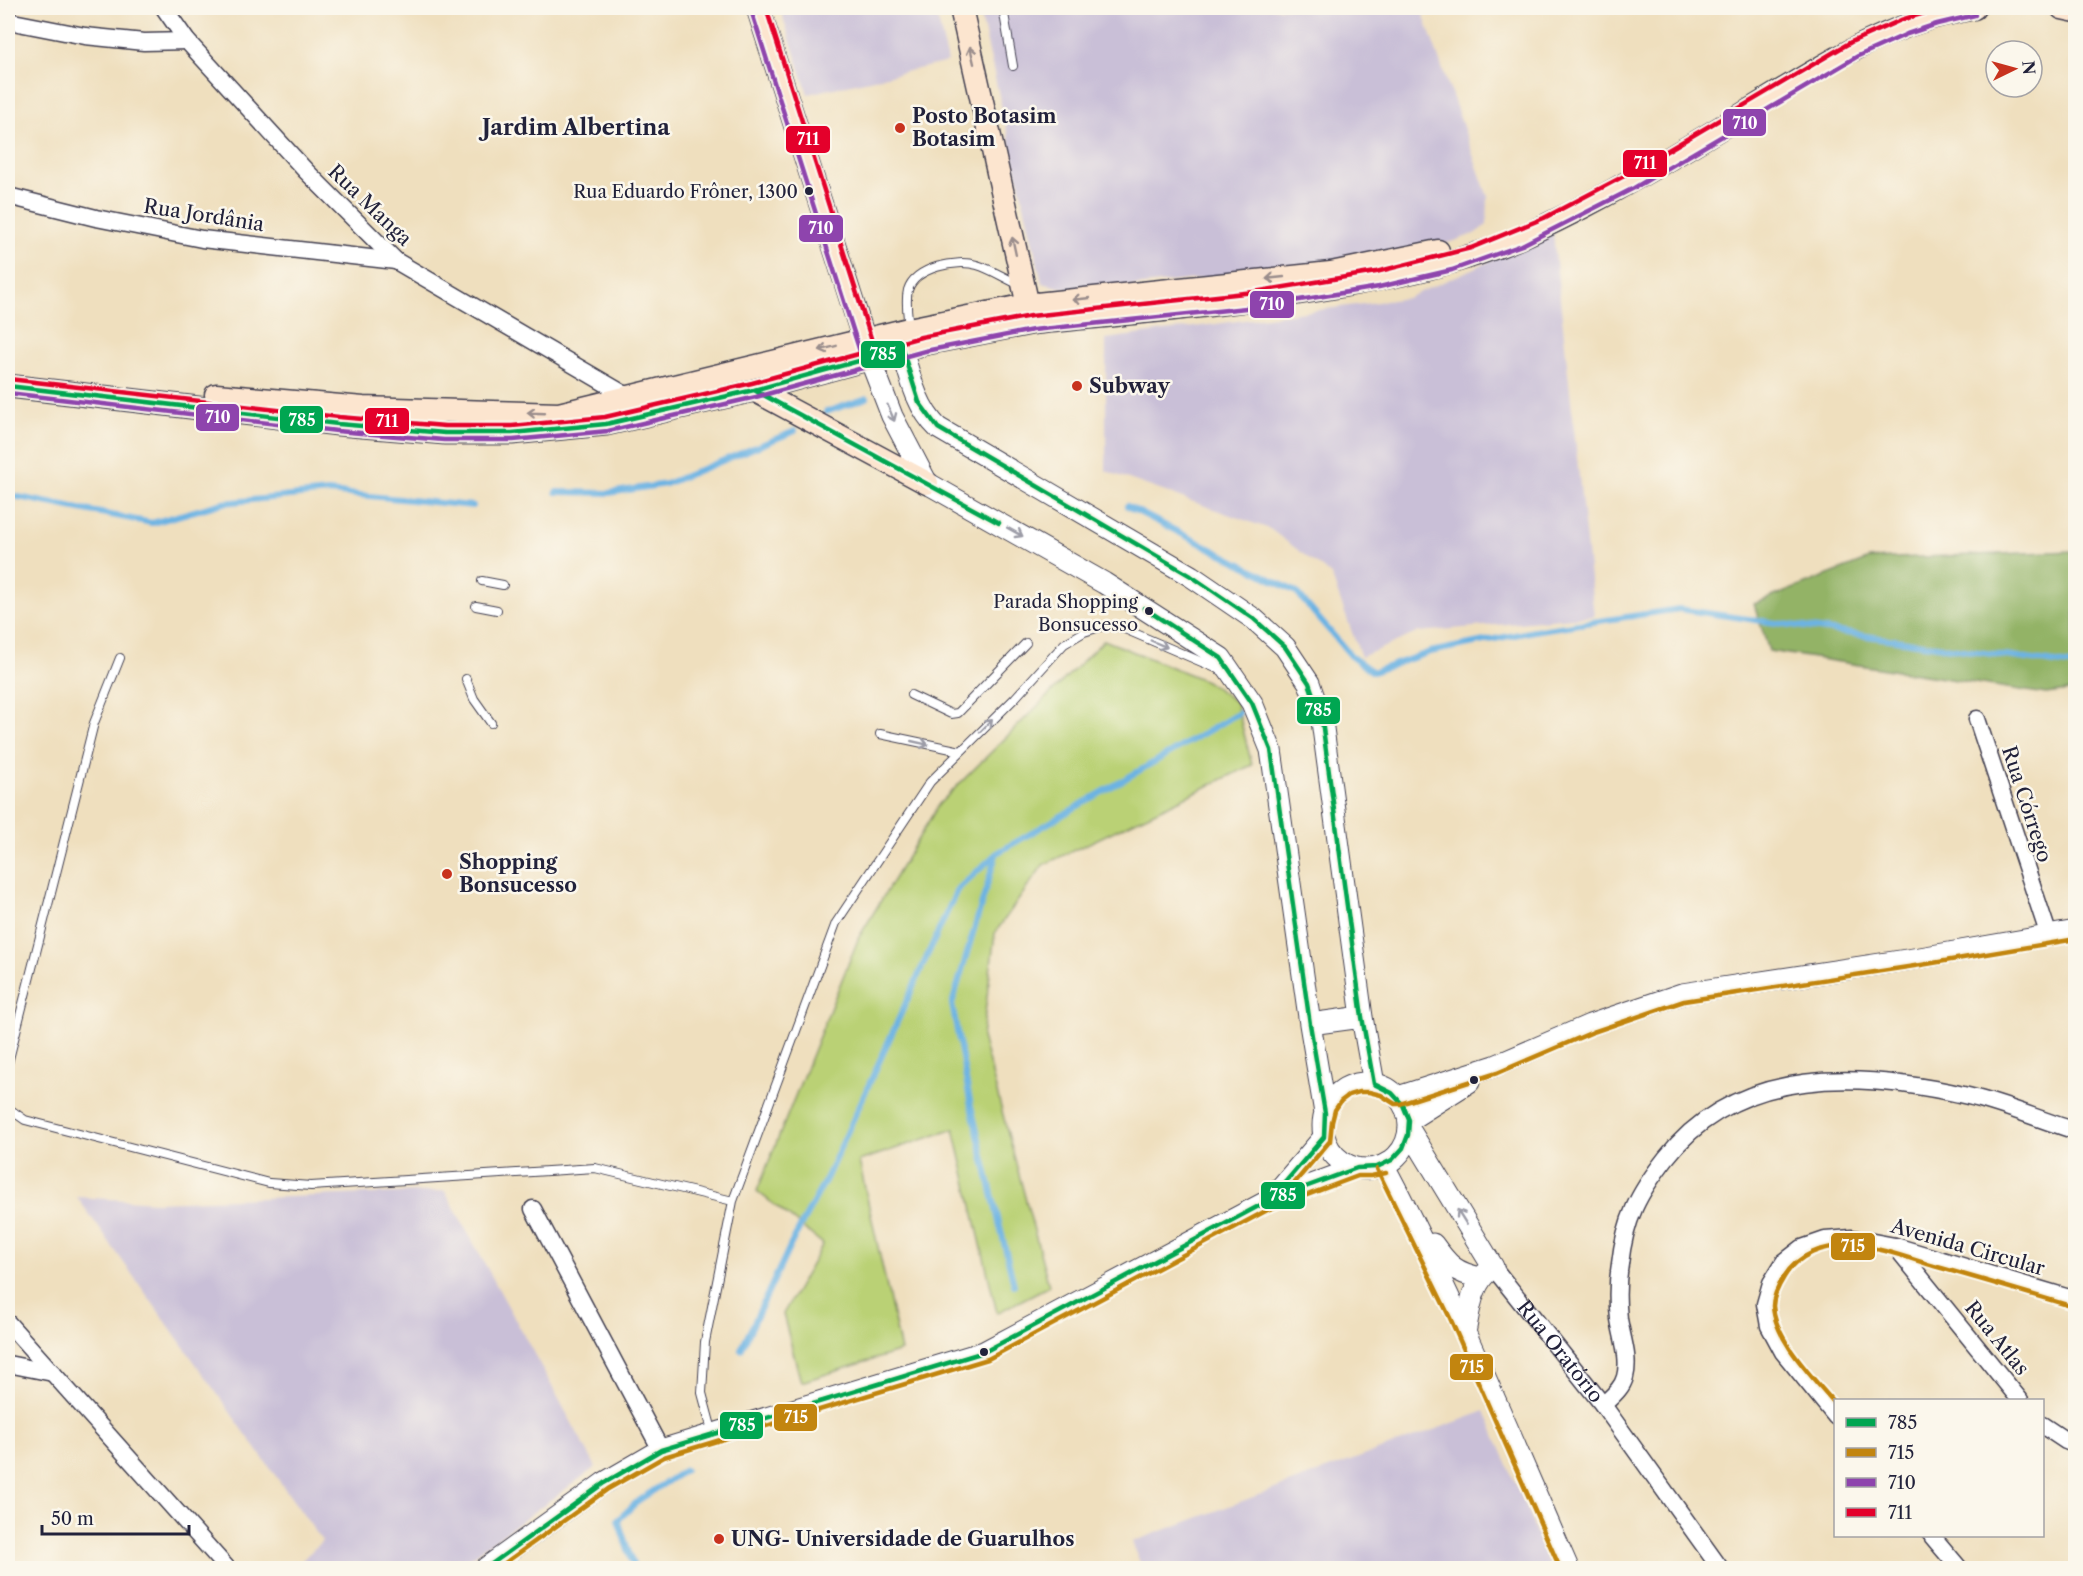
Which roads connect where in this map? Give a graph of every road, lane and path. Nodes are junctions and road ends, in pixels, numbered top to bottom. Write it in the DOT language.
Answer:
graph roads {
  1 [pos="164,8"];
  2 [pos="758,8"];
  3 [pos="961,8"];
  4 [pos="1003,8"];
  5 [pos="1922,8"];
  6 [pos="1974,8"];
  7 [pos="2062,8"];
  8 [pos="2076,11"];
  9 [pos="8,21"];
  10 [pos="187,41"];
  11 [pos="1012,66"];
  12 [pos="8,196"];
  13 [pos="396,261"];
  14 [pos="1028,305"];
  15 [pos="909,341"];
  16 [pos="867,349"];
  17 [pos="8,373"];
  18 [pos="8,386"];
  19 [pos="754,390"];
  20 [pos="629,397"];
  21 [pos="656,413"];
  22 [pos="927,483"];
  23 [pos="482,580"];
  24 [pos="503,585"];
  25 [pos="476,606"];
  26 [pos="497,610"];
  27 [pos="1026,643"];
  28 [pos="120,658"];
  29 [pos="1234,675"];
  30 [pos="466,679"];
  31 [pos="911,695"];
  32 [pos="1977,719"];
  33 [pos="491,723"];
  34 [pos="880,734"];
  35 [pos="961,752"];
  36 [pos="2076,931"];
  37 [pos="2049,936"];
  38 [pos="1362,1017"];
  39 [pos="1310,1024"];
  40 [pos="8,1064"];
  41 [pos="1496,1066"];
  42 [pos="1374,1084"];
  43 [pos="1398,1096"];
  44 [pos="8,1108"];
  45 [pos="1325,1113"];
  46 [pos="1409,1124"];
  47 [pos="2076,1131"];
  48 [pos="1324,1137"];
  49 [pos="1384,1166"];
  50 [pos="1357,1168"];
  51 [pos="1270,1200"];
  52 [pos="733,1201"];
  53 [pos="533,1209"];
  54 [pos="1407,1210"];
  55 [pos="1895,1246"];
  56 [pos="1487,1272"];
  57 [pos="2076,1300"];
  58 [pos="8,1323"];
  59 [pos="1465,1333"];
  60 [pos="8,1364"];
  61 [pos="53,1373"];
  62 [pos="2018,1399"];
  63 [pos="1603,1405"];
  64 [pos="1834,1415"];
  65 [pos="2044,1426"];
  66 [pos="713,1434"];
  67 [pos="2076,1445"];
  68 [pos="661,1450"];
  69 [pos="1933,1537"];
  70 [pos="227,1569"];
  71 [pos="486,1569"];
  72 [pos="1568,1569"];
  73 [pos="1720,1569"];
  74 [pos="1959,1569"];
  1 -- 10 [label="street, Rua Manga"];
  2 -- 16 [label="main road"];
  14 -- 3 [label="main road, one-way"];
  4 -- 11 [label="lane"];
  5 -- 14 [label="main road, one-way"];
  6 -- 14 [label="main road"];
  7 -- 8 [label="main road"];
  9 -- 10 [label="street"];
  10 -- 13 [label="street, Rua Manga"];
  12 -- 13 [label="street, Rua Jordânia"];
  13 -- 20 [label="street, Rua Manga"];
  14 -- 15 [label="main road"];
  14 -- 15 [label="lane"];
  15 -- 16 [label="main road"];
  15 -- 38 [label="street"];
  16 -- 19 [label="main road"];
  16 -- 20 [label="main road, one-way"];
  16 -- 22 [label="street, one-way"];
  20 -- 17 [label="main road, one-way"];
  18 -- 21 [label="main road"];
  19 -- 21 [label="main road"];
  19 -- 22 [label="main road"];
  20 -- 21 [label="street, Rua Manga"];
  22 -- 29 [label="street, one-way"];
  23 -- 24 [label="lane"];
  25 -- 26 [label="lane"];
  27 -- 31 [label="lane"];
  28 -- 40 [label="lane"];
  35 -- 29 [label="lane, one-way"];
  29 -- 39 [label="street"];
  30 -- 33 [label="lane"];
  32 -- 37 [label="street, Rua Córrego"];
  34 -- 35 [label="lane, one-way"];
  35 -- 52 [label="lane"];
  36 -- 37 [label="street"];
  37 -- 41 [label="street"];
  38 -- 39 [label="street"];
  38 -- 42 [label="street"];
  39 -- 45 [label="street"];
  41 -- 43 [label="street"];
  41 -- 46 [label="street"];
  42 -- 43 [label="street"];
  42 -- 45 [label="street"];
  43 -- 46 [label="street"];
  44 -- 52 [label="lane"];
  45 -- 48 [label="street"];
  46 -- 49 [label="street"];
  56 -- 46 [label="street, Rua Oratório, one-way"];
  47 -- 63 [label="street"];
  48 -- 50 [label="street"];
  48 -- 51 [label="street"];
  49 -- 50 [label="street"];
  49 -- 54 [label="street"];
  50 -- 51 [label="street"];
  51 -- 66 [label="street"];
  52 -- 66 [label="lane"];
  53 -- 68 [label="street"];
  54 -- 56 [label="street"];
  54 -- 59 [label="street"];
  55 -- 57 [label="street, Avenida Circular"];
  55 -- 62 [label="street, Rua Atlas"];
  55 -- 64 [label="street, Avenida Circular"];
  56 -- 59 [label="street"];
  56 -- 63 [label="street, Rua Oratório"];
  58 -- 61 [label="street"];
  59 -- 72 [label="street"];
  60 -- 61 [label="street"];
  61 -- 70 [label="street"];
  63 -- 73 [label="street, Rua Oratório"];
  65 -- 67 [label="street"];
  66 -- 68 [label="street"];
  68 -- 71 [label="street"];
  69 -- 74 [label="street"];
}
